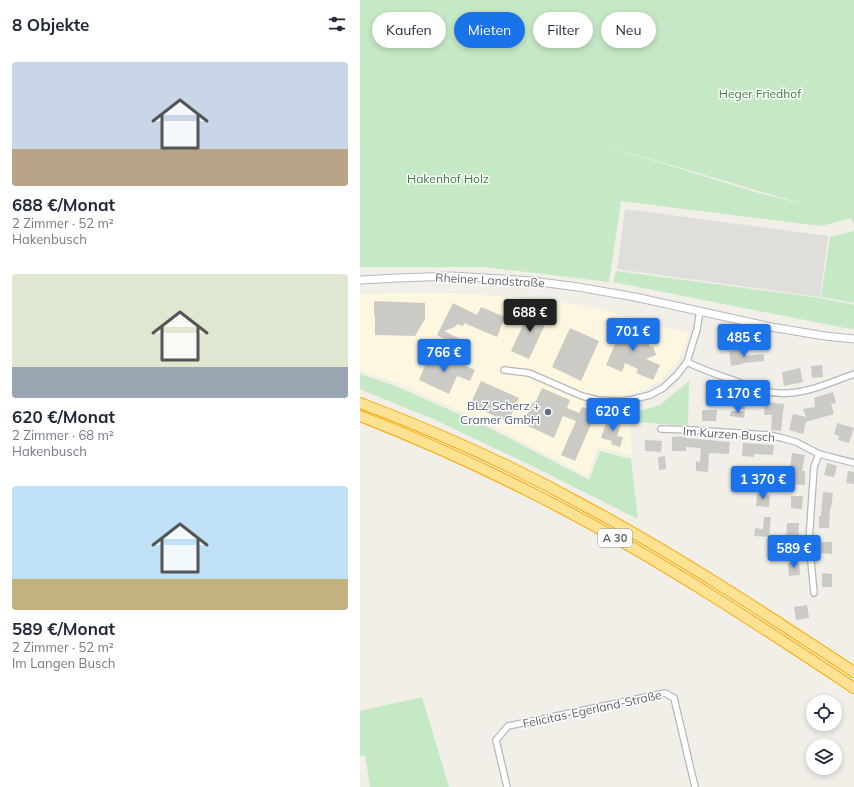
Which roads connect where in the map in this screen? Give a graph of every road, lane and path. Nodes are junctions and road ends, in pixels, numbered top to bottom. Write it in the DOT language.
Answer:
graph roads {
  1 [pos="360,280"];
  2 [pos="700,311"];
  3 [pos="854,339"];
  4 [pos="687,362"];
  5 [pos="504,370"];
  6 [pos="854,374"];
  7 [pos="360,403"];
  8 [pos="360,416"];
  9 [pos="660,429"];
  10 [pos="819,454"];
  11 [pos="854,463"];
  12 [pos="814,593"];
  13 [pos="854,672"];
  14 [pos="854,688"];
  15 [pos="507,787"];
  16 [pos="695,787"];
  1 -- 2 [label="street, Rheiner Landstraße"];
  2 -- 3 [label="street, Rheiner Landstraße"];
  2 -- 4 [label="street"];
  4 -- 5 [label="street"];
  4 -- 6 [label="street"];
  7 -- 13 [label="highway, A 30"];
  8 -- 14 [label="highway, A 30"];
  9 -- 10 [label="street, Im Kurzen Busch"];
  10 -- 11 [label="street, Im Kurzen Busch"];
  10 -- 12 [label="street"];
  15 -- 16 [label="street, Felicitas-Egerland-Straße"];
}
